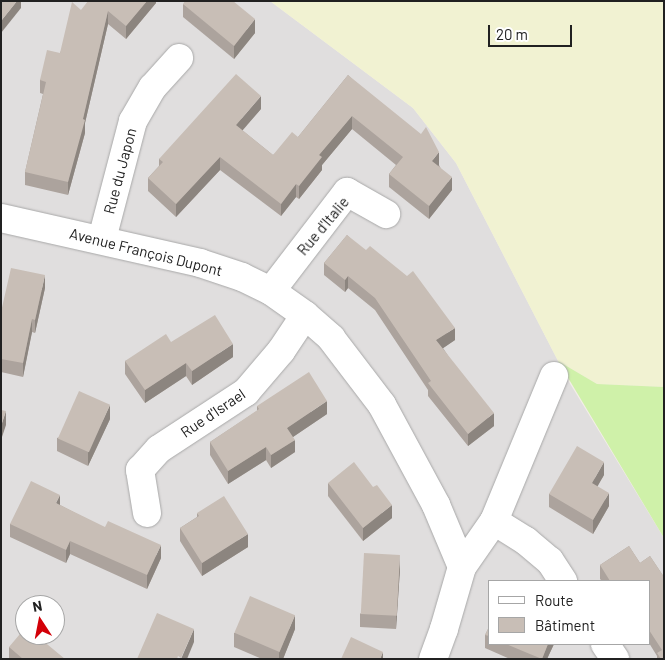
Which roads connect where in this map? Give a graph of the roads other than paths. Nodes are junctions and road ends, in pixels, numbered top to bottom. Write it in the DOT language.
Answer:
graph roads {
  1 [pos="179,58"];
  2 [pos="386,214"];
  3 [pos="1,218"];
  4 [pos="102,239"];
  5 [pos="271,291"];
  6 [pos="305,314"];
  7 [pos="554,376"];
  8 [pos="147,513"];
  9 [pos="494,521"];
  10 [pos="462,567"];
  11 [pos="562,580"];
  12 [pos="606,645"];
  13 [pos="433,659"];
  14 [pos="615,659"];
  1 -- 4 [label="street, Rue du Japon"];
  2 -- 5 [label="street, Rue d'Italie"];
  3 -- 4 [label="street, Avenue François Dupont"];
  4 -- 5 [label="street, Avenue François Dupont"];
  5 -- 6 [label="street, Avenue François Dupont"];
  6 -- 8 [label="street, Rue d'Israel"];
  6 -- 10 [label="street, Avenue François Dupont"];
  7 -- 9 [label="street"];
  9 -- 10 [label="street"];
  9 -- 11 [label="street"];
  10 -- 13 [label="street"];
  12 -- 14 [label="street"];
}
